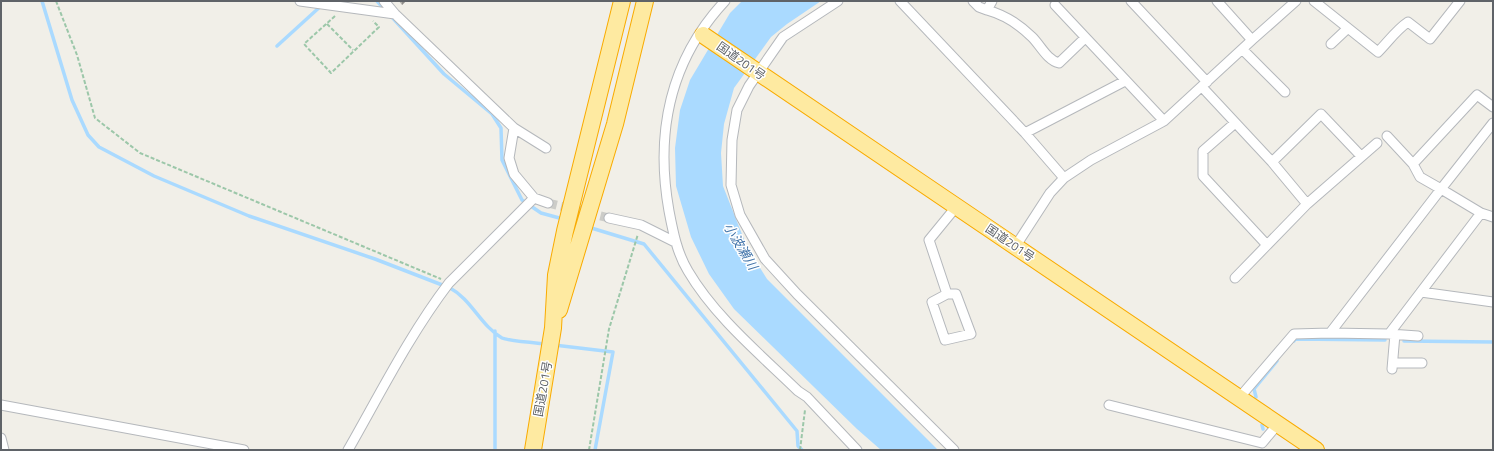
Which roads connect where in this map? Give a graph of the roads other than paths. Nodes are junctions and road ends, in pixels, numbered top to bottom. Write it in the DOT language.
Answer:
graph roads {
  1 [pos="300,1"];
  2 [pos="384,1"];
  3 [pos="622,1"];
  4 [pos="645,1"];
  5 [pos="725,1"];
  6 [pos="838,1"];
  7 [pos="900,1"];
  8 [pos="973,1"];
  9 [pos="992,1"];
  10 [pos="1131,1"];
  11 [pos="1217,1"];
  12 [pos="1296,1"];
  13 [pos="1314,1"];
  14 [pos="1460,1"];
  15 [pos="1055,5"];
  16 [pos="987,10"];
  17 [pos="395,14"];
  18 [pos="1348,28"];
  19 [pos="703,35"];
  20 [pos="1085,38"];
  21 [pos="1252,40"];
  22 [pos="1331,44"];
  23 [pos="1243,50"];
  24 [pos="756,72"];
  25 [pos="1125,81"];
  26 [pos="1204,85"];
  27 [pos="1285,92"];
  28 [pos="1493,106"];
  29 [pos="1164,121"];
  30 [pos="1493,122"];
  31 [pos="1235,123"];
  32 [pos="514,128"];
  33 [pos="1024,133"];
  34 [pos="1388,136"];
  35 [pos="1377,142"];
  36 [pos="546,148"];
  37 [pos="1361,156"];
  38 [pos="1272,162"];
  39 [pos="1413,164"];
  40 [pos="1064,178"];
  41 [pos="1442,189"];
  42 [pos="534,198"];
  43 [pos="548,203"];
  44 [pos="1307,204"];
  45 [pos="956,207"];
  46 [pos="1481,213"];
  47 [pos="1493,217"];
  48 [pos="609,218"];
  49 [pos="675,242"];
  50 [pos="1267,245"];
  51 [pos="1016,247"];
  52 [pos="1235,278"];
  53 [pos="1421,292"];
  54 [pos="947,294"];
  55 [pos="1493,302"];
  56 [pos="553,328"];
  57 [pos="1330,333"];
  58 [pos="1392,334"];
  59 [pos="1418,336"];
  60 [pos="1422,363"];
  61 [pos="1239,398"];
  62 [pos="1,405"];
  63 [pos="1108,405"];
  64 [pos="1278,424"];
  65 [pos="1,438"];
  66 [pos="1263,447"];
  67 [pos="4,450"];
  68 [pos="244,450"];
  69 [pos="348,450"];
  70 [pos="533,450"];
  71 [pos="857,450"];
  72 [pos="954,450"];
  73 [pos="1316,450"];
  1 -- 17 [label="street"];
  2 -- 17 [label="street"];
  3 -- 56 [label="highway, 国道201号"];
  4 -- 56 [label="highway, 国道201号"];
  5 -- 49 [label="street"];
  6 -- 24 [label="street"];
  7 -- 33 [label="street"];
  8 -- 16 [label="street"];
  9 -- 16 [label="street"];
  10 -- 26 [label="street"];
  11 -- 21 [label="street"];
  12 -- 21 [label="street"];
  13 -- 18 [label="street"];
  14 -- 18 [label="street"];
  15 -- 20 [label="street"];
  16 -- 20 [label="street"];
  17 -- 32 [label="street"];
  18 -- 22 [label="street"];
  19 -- 24 [label="highway, 国道201号"];
  20 -- 25 [label="street"];
  21 -- 23 [label="street"];
  23 -- 26 [label="street"];
  23 -- 27 [label="street"];
  24 -- 45 [label="highway, 国道201号"];
  24 -- 72 [label="street"];
  25 -- 29 [label="street"];
  25 -- 33 [label="street"];
  26 -- 29 [label="street"];
  26 -- 31 [label="street"];
  28 -- 39 [label="street"];
  29 -- 40 [label="street"];
  30 -- 41 [label="street"];
  31 -- 38 [label="street"];
  31 -- 50 [label="street"];
  32 -- 36 [label="street"];
  32 -- 42 [label="street"];
  33 -- 40 [label="street"];
  34 -- 39 [label="street"];
  35 -- 37 [label="street"];
  37 -- 38 [label="street"];
  37 -- 44 [label="street"];
  38 -- 44 [label="street"];
  39 -- 41 [label="street"];
  40 -- 51 [label="street"];
  41 -- 46 [label="street"];
  41 -- 57 [label="street"];
  42 -- 43 [label="street"];
  42 -- 69 [label="street"];
  44 -- 50 [label="street"];
  45 -- 51 [label="highway, 国道201号"];
  45 -- 54 [label="street"];
  46 -- 47 [label="street"];
  46 -- 53 [label="street"];
  48 -- 49 [label="street"];
  49 -- 71 [label="street"];
  50 -- 52 [label="street"];
  51 -- 61 [label="highway, 国道201号"];
  53 -- 55 [label="street"];
  53 -- 58 [label="street"];
  54 -- 54 [label="street"];
  56 -- 70 [label="highway, 国道201号"];
  57 -- 58 [label="street"];
  57 -- 61 [label="street"];
  58 -- 59 [label="street"];
  58 -- 60 [label="street"];
  61 -- 64 [label="highway, 国道201号"];
  62 -- 68 [label="street"];
  63 -- 66 [label="street"];
  64 -- 66 [label="street"];
  64 -- 73 [label="highway, 国道201号"];
  65 -- 67 [label="street"];
}
